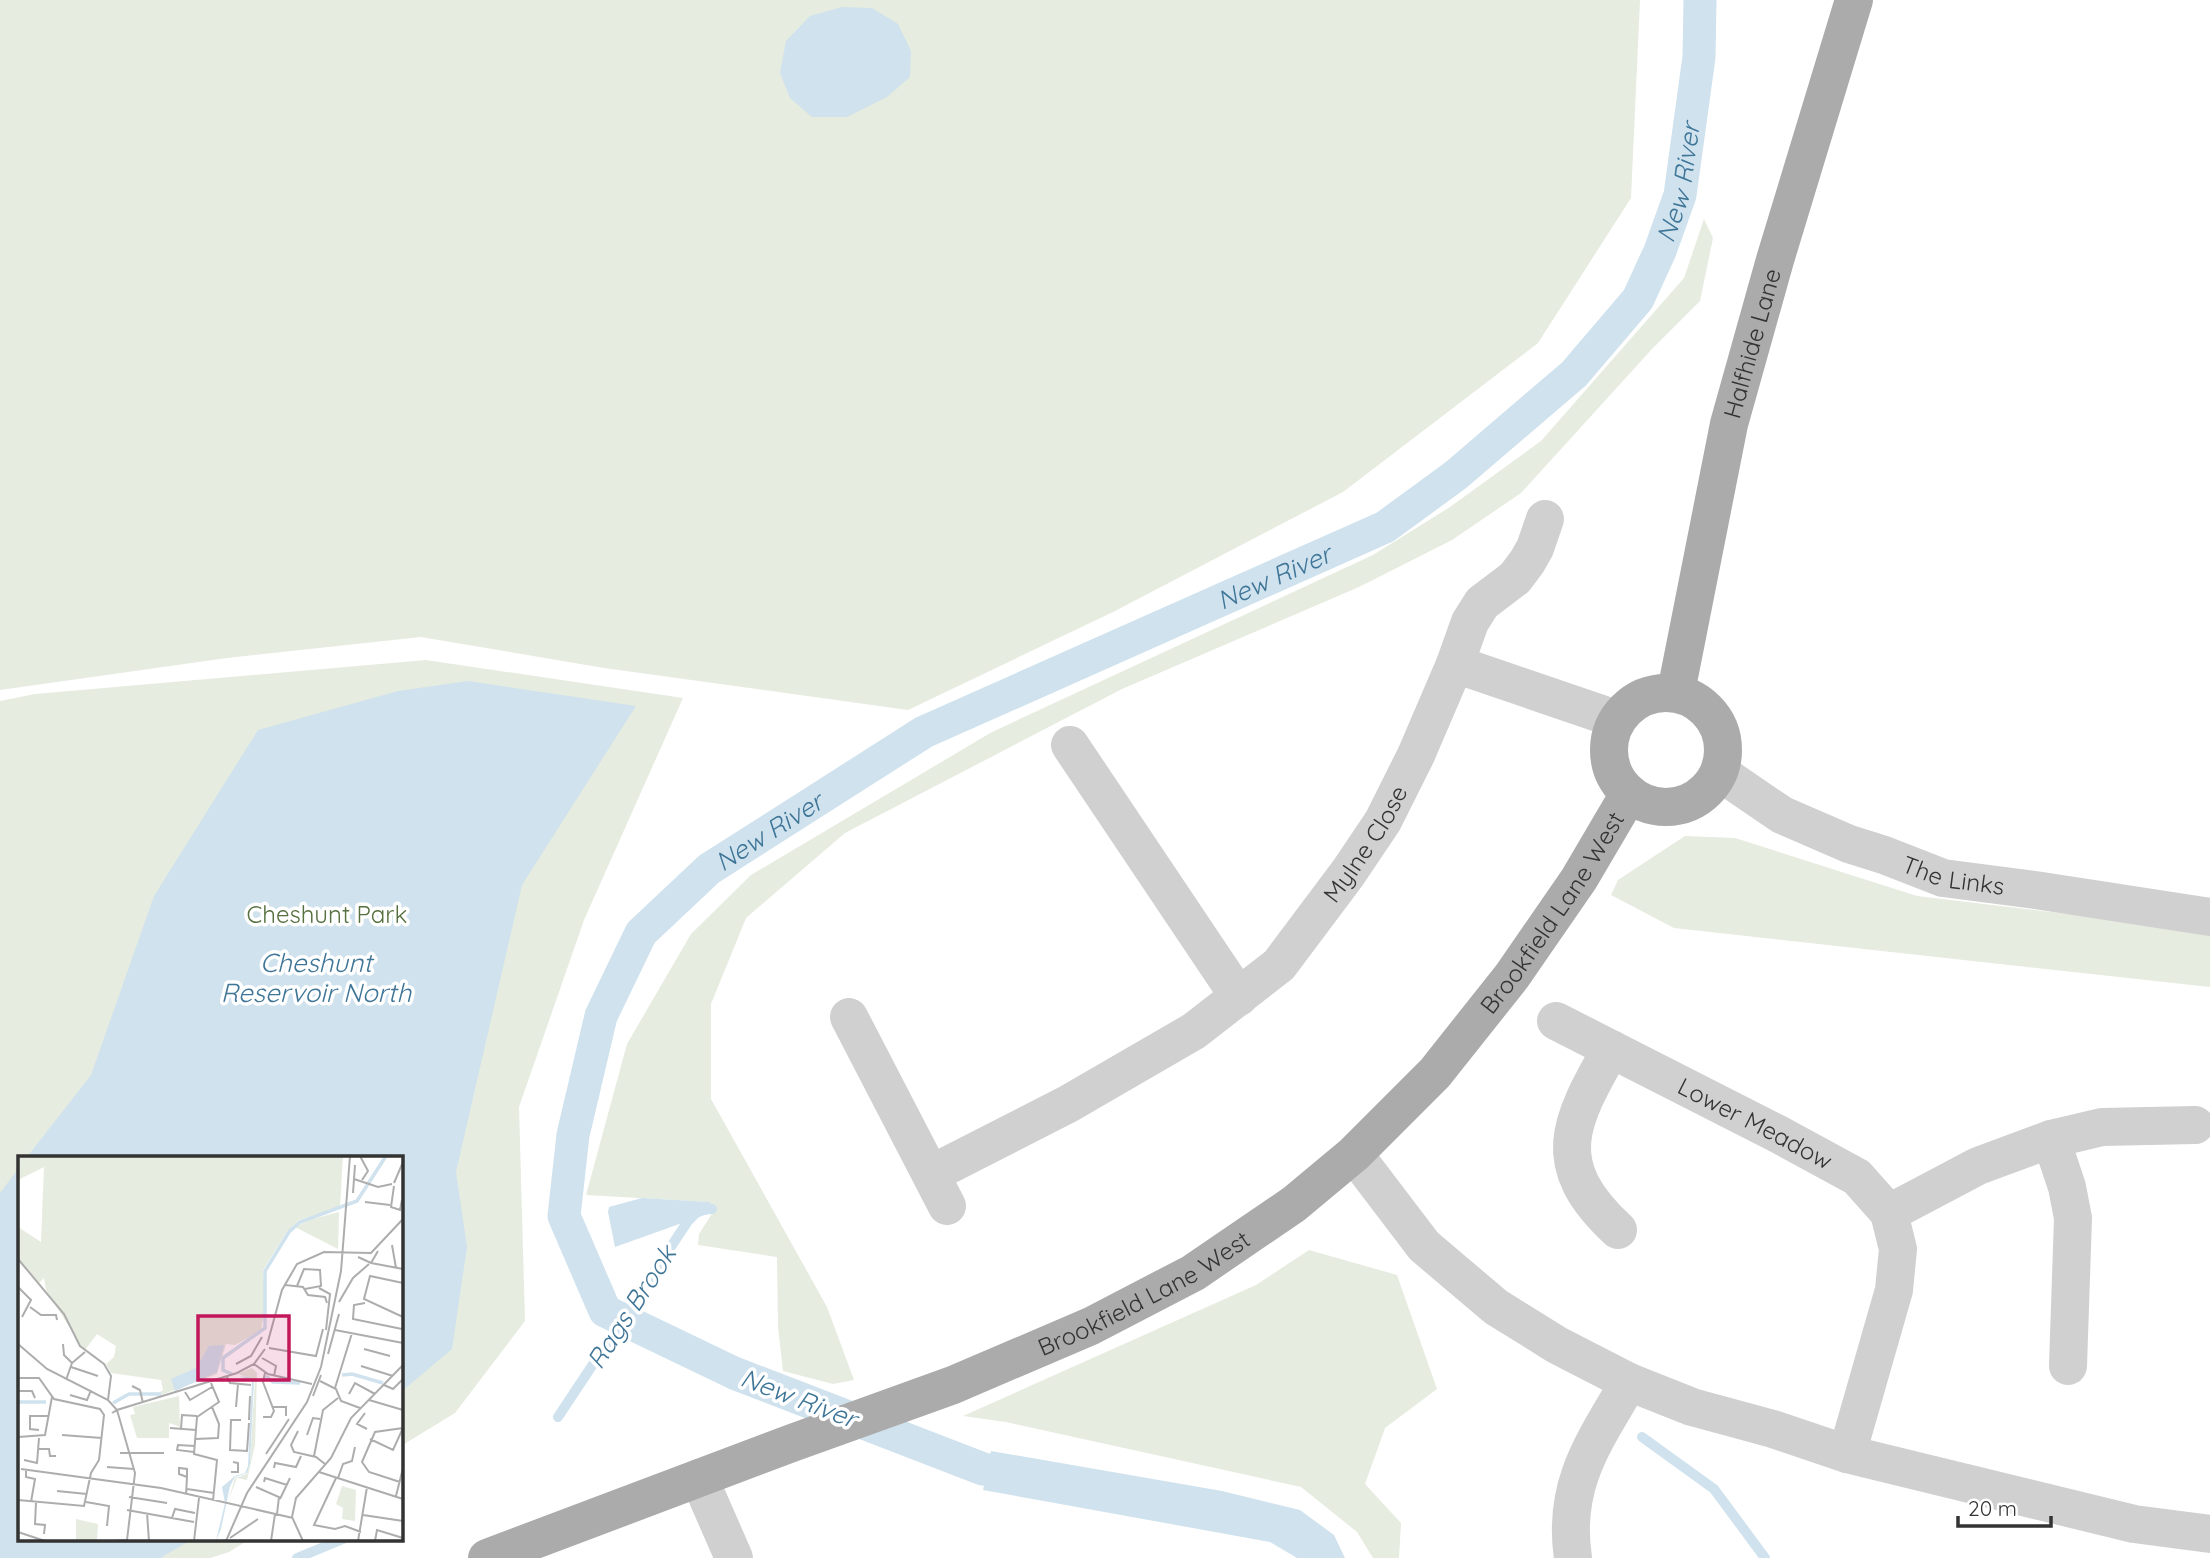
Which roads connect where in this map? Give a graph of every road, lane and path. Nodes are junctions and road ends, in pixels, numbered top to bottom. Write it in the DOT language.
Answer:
graph roads {
  1 [pos="1854,0"];
  2 [pos="1545,519"];
  3 [pos="1455,664"];
  4 [pos="1676,692"];
  5 [pos="1616,719"];
  6 [pos="1070,746"];
  7 [pos="1719,772"];
  8 [pos="1629,794"];
  9 [pos="2210,917"];
  10 [pos="1239,997"];
  11 [pos="849,1017"];
  12 [pos="1556,1021"];
  13 [pos="1611,1049"];
  14 [pos="2195,1125"];
  15 [pos="2051,1139"];
  16 [pos="1354,1154"];
  17 [pos="1889,1213"];
  18 [pos="1618,1230"];
  19 [pos="2068,1366"];
  20 [pos="1629,1382"];
  21 [pos="1847,1454"];
  22 [pos="699,1478"];
  23 [pos="2210,1534"];
  24 [pos="487,1558"];
  25 [pos="734,1558"];
  26 [pos="1573,1558"];
  1 -- 4 [label="main road, Halfhide Lane"];
  2 -- 3 [label="street, Mylne Close"];
  3 -- 5 [label="street"];
  3 -- 10 [label="street, Mylne Close"];
  4 -- 5 [label="main road"];
  4 -- 7 [label="main road"];
  5 -- 8 [label="main road"];
  6 -- 10 [label="street"];
  7 -- 8 [label="main road"];
  7 -- 9 [label="street, The Links"];
  8 -- 16 [label="main road, Brookfield Lane West"];
  10 -- 11 [label="street, Mylne Close"];
  12 -- 13 [label="street, Lower Meadow"];
  13 -- 17 [label="street, Lower Meadow"];
  13 -- 18 [label="street"];
  14 -- 15 [label="street"];
  15 -- 17 [label="street"];
  15 -- 19 [label="street"];
  16 -- 20 [label="street"];
  16 -- 22 [label="main road, Brookfield Lane West"];
  17 -- 21 [label="street, Lower Meadow"];
  20 -- 21 [label="street"];
  20 -- 26 [label="street"];
  21 -- 23 [label="street"];
  22 -- 24 [label="main road, Brookfield Lane West"];
  22 -- 25 [label="street"];
}
